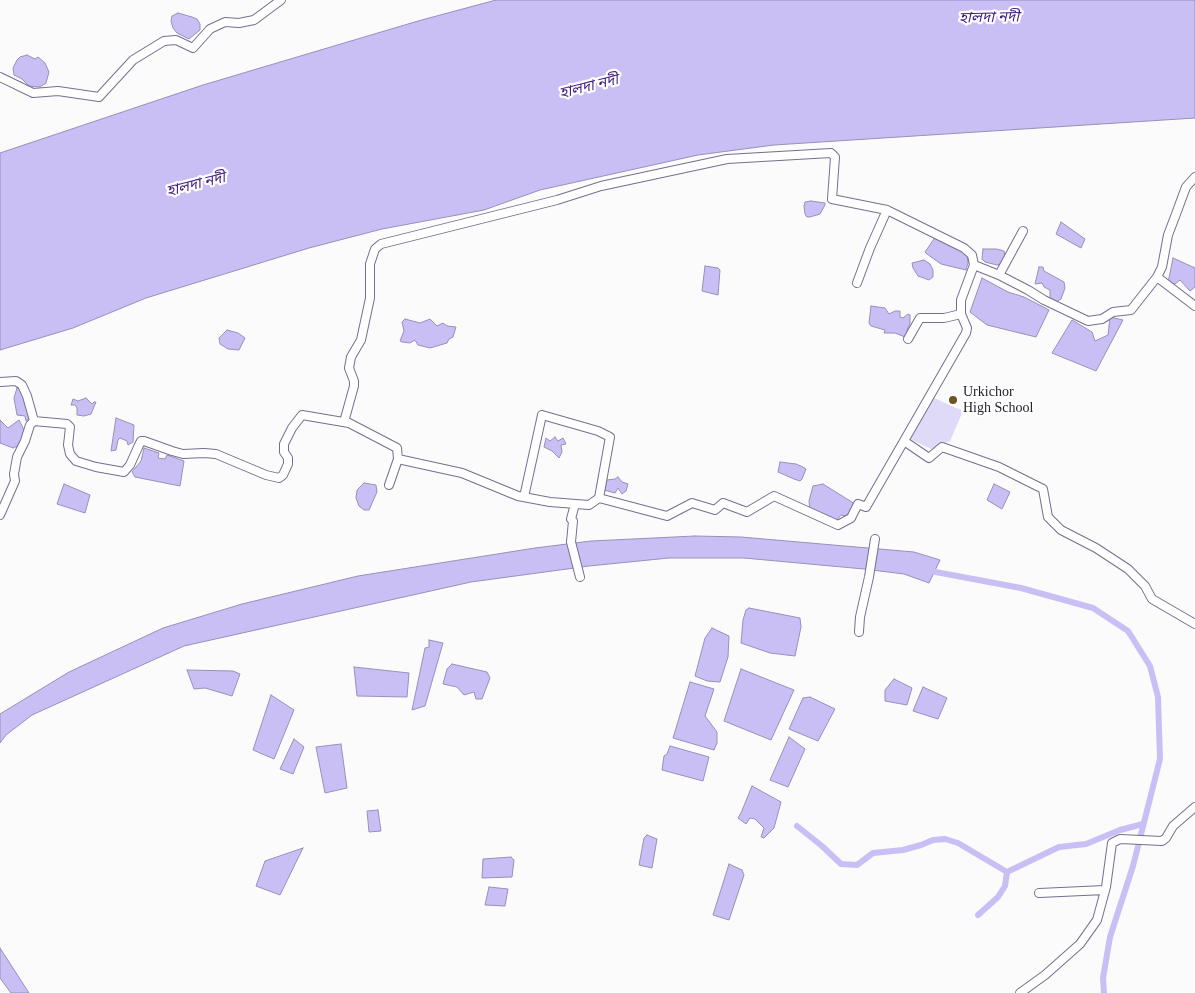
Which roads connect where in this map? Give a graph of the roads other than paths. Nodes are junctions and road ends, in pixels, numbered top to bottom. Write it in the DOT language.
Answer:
graph roads {
  1 [pos="281,0"];
  2 [pos="0,76"];
  3 [pos="1195,177"];
  4 [pos="888,210"];
  5 [pos="1023,231"];
  6 [pos="974,265"];
  7 [pos="999,275"];
  8 [pos="1157,277"];
  9 [pos="857,283"];
  10 [pos="1195,306"];
  11 [pos="961,314"];
  12 [pos="908,339"];
  13 [pos="0,382"];
  14 [pos="34,421"];
  15 [pos="344,422"];
  16 [pos="904,441"];
  17 [pos="398,459"];
  18 [pos="389,484"];
  19 [pos="524,497"];
  20 [pos="599,498"];
  21 [pos="575,504"];
  22 [pos="0,515"];
  23 [pos="875,540"];
  24 [pos="579,574"];
  25 [pos="1195,624"];
  26 [pos="859,632"];
  27 [pos="1195,807"];
  28 [pos="1105,890"];
  29 [pos="1039,893"];
  30 [pos="1020,993"];
  1 -- 2 [label="street"];
  3 -- 8 [label="street"];
  4 -- 6 [label="street"];
  4 -- 9 [label="street"];
  4 -- 15 [label="street"];
  5 -- 7 [label="street"];
  6 -- 7 [label="street"];
  6 -- 11 [label="street"];
  7 -- 8 [label="street"];
  8 -- 10 [label="street"];
  11 -- 12 [label="street"];
  11 -- 16 [label="street"];
  13 -- 14 [label="street"];
  14 -- 15 [label="street"];
  14 -- 22 [label="street"];
  15 -- 17 [label="street"];
  16 -- 20 [label="street"];
  16 -- 25 [label="street"];
  17 -- 18 [label="street"];
  17 -- 19 [label="street"];
  19 -- 20 [label="street"];
  19 -- 21 [label="street"];
  20 -- 21 [label="street"];
  21 -- 24 [label="street"];
  23 -- 26 [label="street"];
  27 -- 28 [label="street"];
  28 -- 29 [label="street"];
  28 -- 30 [label="street"];
}
